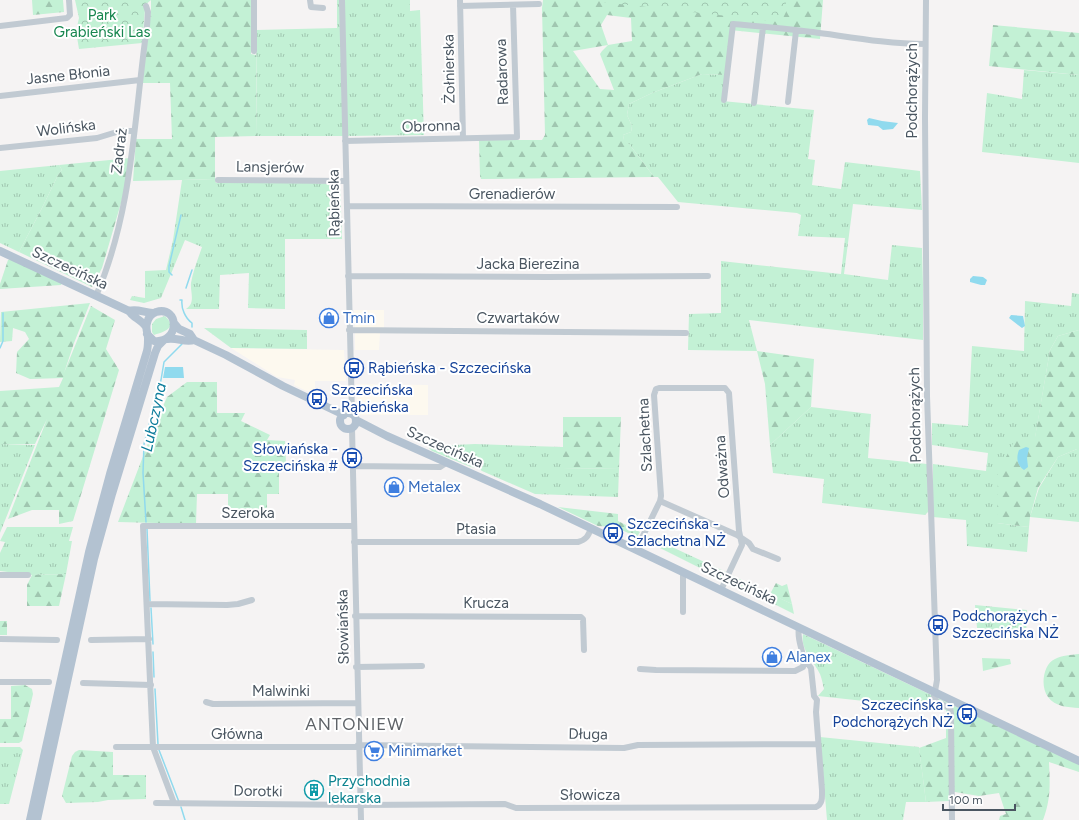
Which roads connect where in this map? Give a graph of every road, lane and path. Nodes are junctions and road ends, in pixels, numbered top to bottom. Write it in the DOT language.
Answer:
graph roads {
  1 [pos="69,0"];
  2 [pos="254,0"];
  3 [pos="310,0"];
  4 [pos="342,0"];
  5 [pos="926,0"];
  6 [pos="460,3"];
  7 [pos="539,4"];
  8 [pos="514,5"];
  9 [pos="146,6"];
  10 [pos="323,8"];
  11 [pos="0,26"];
  12 [pos="763,27"];
  13 [pos="796,31"];
  14 [pos="925,44"];
  15 [pos="254,51"];
  16 [pos="140,80"];
  17 [pos="0,96"];
  18 [pos="724,100"];
  19 [pos="788,102"];
  20 [pos="754,103"];
  21 [pos="134,131"];
  22 [pos="517,137"];
  23 [pos="463,138"];
  24 [pos="345,141"];
  25 [pos="0,148"];
  26 [pos="218,180"];
  27 [pos="346,181"];
  28 [pos="347,206"];
  29 [pos="677,207"];
  30 [pos="0,251"];
  31 [pos="348,276"];
  32 [pos="708,276"];
  33 [pos="96,296"];
  34 [pos="129,310"];
  35 [pos="153,313"];
  36 [pos="174,323"];
  37 [pos="147,330"];
  38 [pos="349,330"];
  39 [pos="686,333"];
  40 [pos="166,339"];
  41 [pos="194,340"];
  42 [pos="729,393"];
  43 [pos="350,421"];
  44 [pos="446,463"];
  45 [pos="352,466"];
  46 [pos="660,501"];
  47 [pos="353,526"];
  48 [pos="591,529"];
  49 [pos="741,539"];
  50 [pos="354,542"];
  51 [pos="636,550"];
  52 [pos="778,559"];
  53 [pos="683,572"];
  54 [pos="0,574"];
  55 [pos="28,575"];
  56 [pos="721,590"];
  57 [pos="252,600"];
  58 [pos="147,604"];
  59 [pos="683,612"];
  60 [pos="356,616"];
  61 [pos="799,628"];
  62 [pos="0,639"];
  63 [pos="149,639"];
  64 [pos="57,640"];
  65 [pos="91,640"];
  66 [pos="584,650"];
  67 [pos="804,663"];
  68 [pos="422,666"];
  69 [pos="356,667"];
  70 [pos="640,669"];
  71 [pos="0,682"];
  72 [pos="49,682"];
  73 [pos="83,683"];
  74 [pos="151,685"];
  75 [pos="936,692"];
  76 [pos="206,702"];
  77 [pos="357,703"];
  78 [pos="818,744"];
  79 [pos="358,746"];
  80 [pos="116,747"];
  81 [pos="153,747"];
  82 [pos="1079,761"];
  83 [pos="156,803"];
  84 [pos="174,803"];
  85 [pos="360,805"];
  86 [pos="30,820"];
  87 [pos="37,820"];
  88 [pos="361,820"];
  89 [pos="952,820"];
  1 -- 11 [label="street"];
  2 -- 15 [label="street"];
  3 -- 10 [label="street"];
  4 -- 24 [label="street, Rąbieńska"];
  5 -- 14 [label="street, Podchorążych"];
  6 -- 8 [label="street"];
  6 -- 23 [label="street, Żołnierska"];
  7 -- 8 [label="street"];
  8 -- 22 [label="street, Radarowa"];
  9 -- 16 [label="street, Zadraż"];
  12 -- 13 [label="street"];
  12 -- 18 [label="street"];
  12 -- 20 [label="street"];
  13 -- 14 [label="street"];
  13 -- 19 [label="street"];
  14 -- 75 [label="street, Podchorążych"];
  16 -- 17 [label="street, Jasne Błonia"];
  16 -- 21 [label="street, Zadraż"];
  21 -- 25 [label="street, Wolińska"];
  21 -- 33 [label="street, Zadraż"];
  22 -- 23 [label="street, Obronna"];
  23 -- 24 [label="street, Obronna"];
  24 -- 27 [label="street, Rąbieńska"];
  26 -- 27 [label="street, Lansjerów"];
  27 -- 28 [label="street, Rąbieńska"];
  28 -- 29 [label="street, Grenadierów"];
  28 -- 31 [label="street, Rąbieńska"];
  30 -- 33 [label="main road, Szczecińska"];
  31 -- 32 [label="street, Jacka Bierezina"];
  31 -- 38 [label="street, Rąbieńska"];
  33 -- 34 [label="main road, Szczecińska"];
  34 -- 35 [label="main road, Szczecińska"];
  34 -- 37 [label="main road, Szczecińska"];
  35 -- 36 [label="main road"];
  35 -- 37 [label="main road"];
  36 -- 40 [label="main road"];
  36 -- 41 [label="main road, Szczecińska"];
  37 -- 40 [label="main road"];
  37 -- 86 [label="main road"];
  38 -- 39 [label="street, Czwartaków"];
  38 -- 43 [label="street, Rąbieńska"];
  40 -- 41 [label="main road, Szczecińska"];
  40 -- 87 [label="main road"];
  41 -- 43 [label="main road, Szczecińska"];
  42 -- 46 [label="street, Szlachetna"];
  42 -- 49 [label="street, Odważna"];
  43 -- 44 [label="main road, Szczecińska"];
  43 -- 45 [label="street, Słowiańska"];
  44 -- 45 [label="street"];
  44 -- 48 [label="main road, Szczecińska"];
  45 -- 47 [label="street, Słowiańska"];
  46 -- 49 [label="street"];
  46 -- 51 [label="street, Szlachetna"];
  47 -- 50 [label="street, Słowiańska"];
  47 -- 58 [label="street, Szeroka"];
  48 -- 50 [label="street, Ptasia"];
  48 -- 51 [label="main road, Szczecińska"];
  49 -- 52 [label="street"];
  49 -- 56 [label="street"];
  50 -- 60 [label="street, Słowiańska"];
  51 -- 53 [label="main road, Szczecińska"];
  53 -- 56 [label="main road, Szczecińska"];
  53 -- 59 [label="street"];
  54 -- 55 [label="street"];
  56 -- 61 [label="main road, Szczecińska"];
  57 -- 58 [label="street"];
  58 -- 63 [label="street"];
  60 -- 66 [label="street, Krucza"];
  60 -- 69 [label="street, Słowiańska"];
  61 -- 67 [label="street"];
  61 -- 75 [label="main road, Szczecińska"];
  62 -- 64 [label="street"];
  63 -- 65 [label="street"];
  63 -- 74 [label="street"];
  67 -- 70 [label="street"];
  67 -- 78 [label="street"];
  68 -- 69 [label="street"];
  69 -- 77 [label="street, Słowiańska"];
  71 -- 72 [label="street"];
  73 -- 74 [label="street"];
  74 -- 81 [label="street"];
  75 -- 82 [label="main road, Szczecińska"];
  75 -- 89 [label="street"];
  76 -- 77 [label="street, Malwinki"];
  77 -- 79 [label="street, Słowiańska"];
  78 -- 79 [label="street, Długa"];
  78 -- 85 [label="street, Słowicza"];
  79 -- 81 [label="street, Główna"];
  79 -- 85 [label="street, Słowiańska"];
  80 -- 81 [label="street, Główna"];
  81 -- 84 [label="street"];
  83 -- 84 [label="street, Dorotki"];
  84 -- 85 [label="street, Dorotki"];
  85 -- 88 [label="street, Słowiańska"];
}
